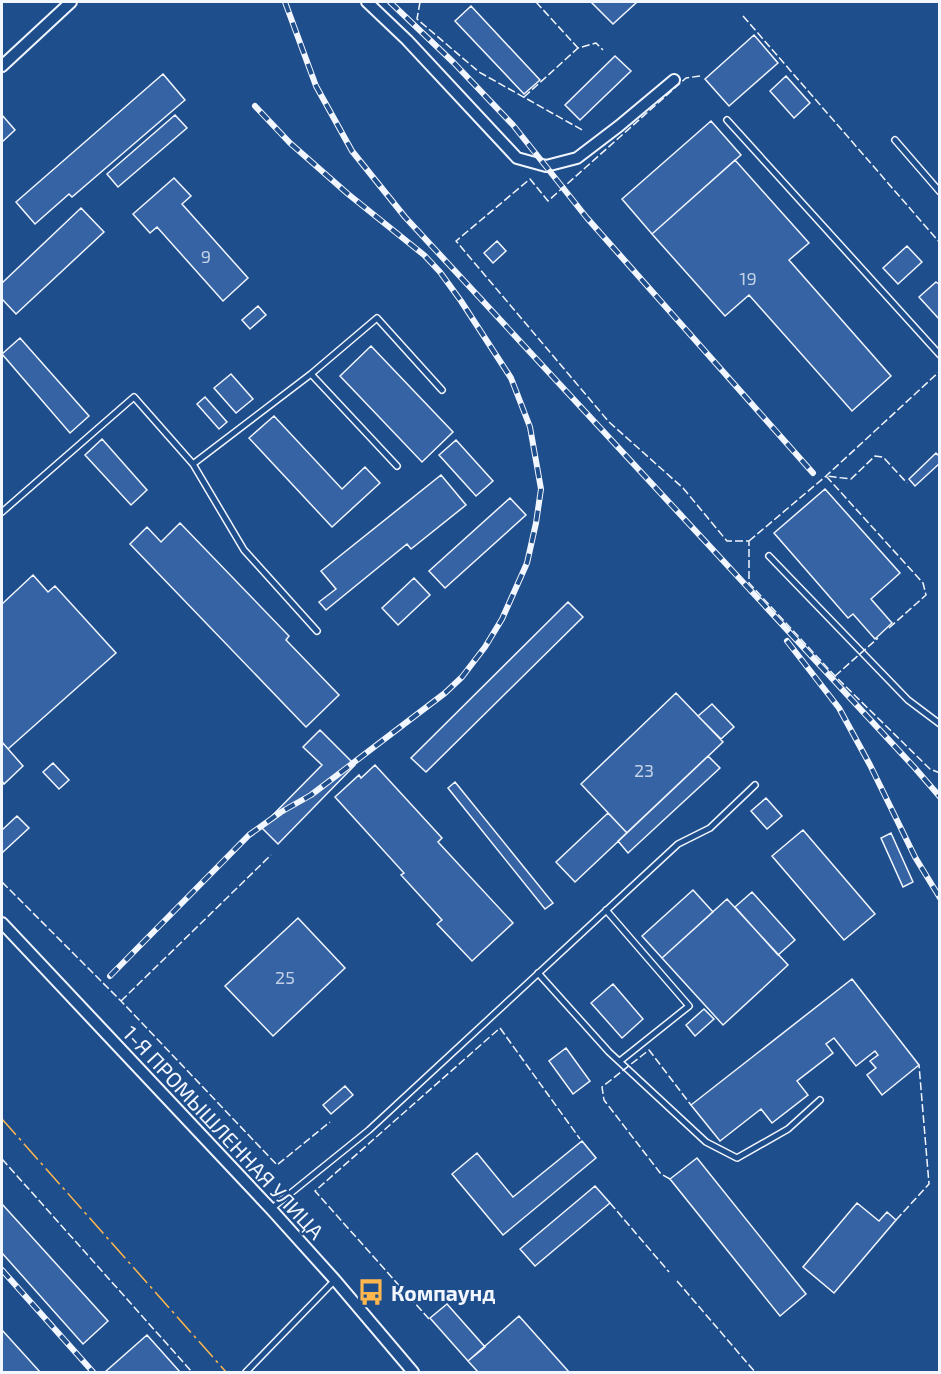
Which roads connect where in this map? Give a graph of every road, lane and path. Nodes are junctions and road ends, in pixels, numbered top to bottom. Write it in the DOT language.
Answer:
graph roads {
  1 [pos="71,2"];
  2 [pos="367,2"];
  3 [pos="2,66"];
  4 [pos="674,80"];
  5 [pos="727,120"];
  6 [pos="895,140"];
  7 [pos="939,192"];
  8 [pos="939,355"];
  9 [pos="311,374"];
  10 [pos="442,390"];
  11 [pos="193,464"];
  12 [pos="397,466"];
  13 [pos="2,512"];
  14 [pos="769,556"];
  15 [pos="317,631"];
  16 [pos="939,724"];
  17 [pos="755,785"];
  18 [pos="606,910"];
  19 [pos="2,923"];
  20 [pos="538,973"];
  21 [pos="620,1061"];
  22 [pos="820,1100"];
  23 [pos="271,1209"];
  24 [pos="335,1280"];
  25 [pos="246,1372"];
  26 [pos="413,1372"];
  1 -- 3 [label="street"];
  2 -- 4 [label="street"];
  5 -- 8 [label="lane"];
  6 -- 7 [label="lane"];
  9 -- 10 [label="lane"];
  9 -- 11 [label="lane"];
  9 -- 12 [label="lane"];
  11 -- 13 [label="lane"];
  11 -- 15 [label="lane"];
  14 -- 16 [label="lane"];
  17 -- 18 [label="lane"];
  18 -- 20 [label="lane"];
  18 -- 21 [label="lane"];
  19 -- 23 [label="street, 1-Я ПРОМЫШЛЕННАЯ УЛИЦА"];
  20 -- 21 [label="lane"];
  20 -- 23 [label="lane"];
  21 -- 22 [label="lane"];
  23 -- 24 [label="street, 1-Я ПРОМЫШЛЕННАЯ УЛИЦА"];
  24 -- 25 [label="lane"];
  24 -- 26 [label="street, 1-Я ПРОМЫШЛЕННАЯ УЛИЦА"];
}
